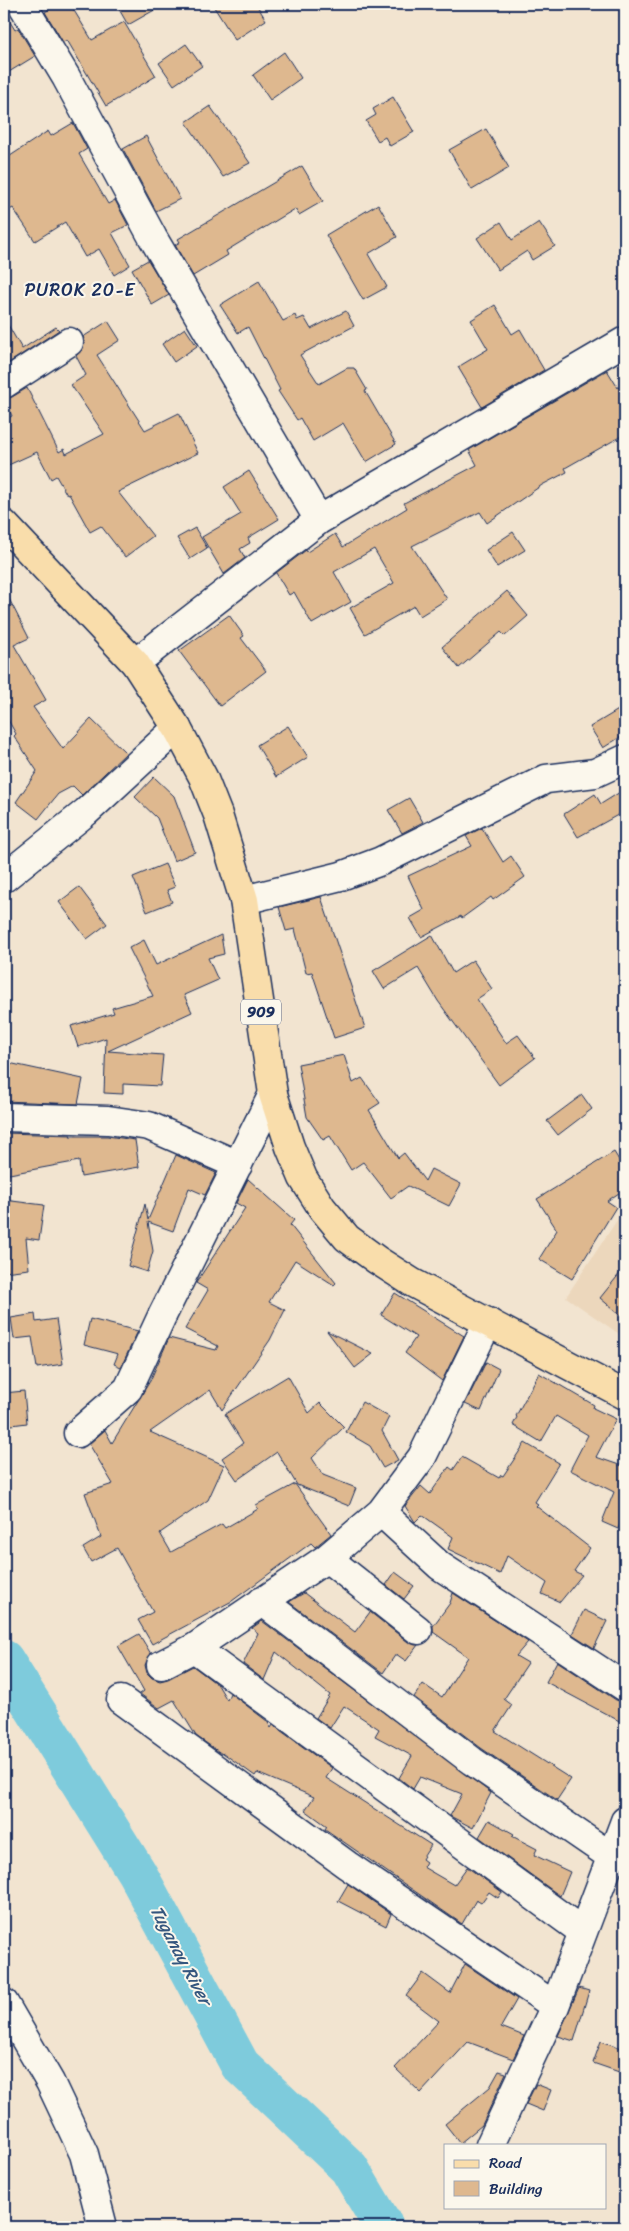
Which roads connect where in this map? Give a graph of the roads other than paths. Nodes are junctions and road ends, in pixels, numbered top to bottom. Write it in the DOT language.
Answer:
graph roads {
  1 [pos="22,4"];
  2 [pos="625,340"];
  3 [pos="69,342"];
  4 [pos="4,384"];
  5 [pos="319,520"];
  6 [pos="4,524"];
  7 [pos="135,663"];
  8 [pos="177,728"];
  9 [pos="625,759"];
  10 [pos="4,878"];
  11 [pos="244,900"];
  12 [pos="273,1094"];
  13 [pos="4,1118"];
  14 [pos="238,1164"];
  15 [pos="488,1322"];
  16 [pos="625,1395"];
  17 [pos="78,1433"];
  18 [pos="381,1512"];
  19 [pos="326,1558"];
  20 [pos="262,1601"];
  21 [pos="418,1630"];
  22 [pos="194,1648"];
  23 [pos="161,1665"];
  24 [pos="625,1687"];
  25 [pos="121,1700"];
  26 [pos="625,1821"];
  27 [pos="612,1857"];
  28 [pos="583,1932"];
  29 [pos="4,2003"];
  30 [pos="555,2006"];
  31 [pos="490,2144"];
  32 [pos="103,2227"];
  1 -- 5 [label="street"];
  2 -- 5 [label="street"];
  3 -- 4 [label="street"];
  5 -- 7 [label="street"];
  6 -- 7 [label="main road, 909"];
  7 -- 8 [label="main road, 909"];
  8 -- 10 [label="street"];
  8 -- 11 [label="main road, 909"];
  9 -- 11 [label="street"];
  11 -- 12 [label="main road, 909"];
  12 -- 14 [label="street"];
  12 -- 15 [label="main road, 909"];
  13 -- 14 [label="street"];
  14 -- 17 [label="street"];
  15 -- 16 [label="main road, 909"];
  15 -- 18 [label="street"];
  18 -- 19 [label="street"];
  18 -- 24 [label="street"];
  19 -- 20 [label="street"];
  19 -- 21 [label="street"];
  20 -- 22 [label="street"];
  20 -- 27 [label="street"];
  22 -- 23 [label="street"];
  22 -- 28 [label="street"];
  25 -- 30 [label="street"];
  26 -- 27 [label="street"];
  27 -- 28 [label="street"];
  28 -- 30 [label="street"];
  29 -- 32 [label="street"];
  30 -- 31 [label="street"];
}
